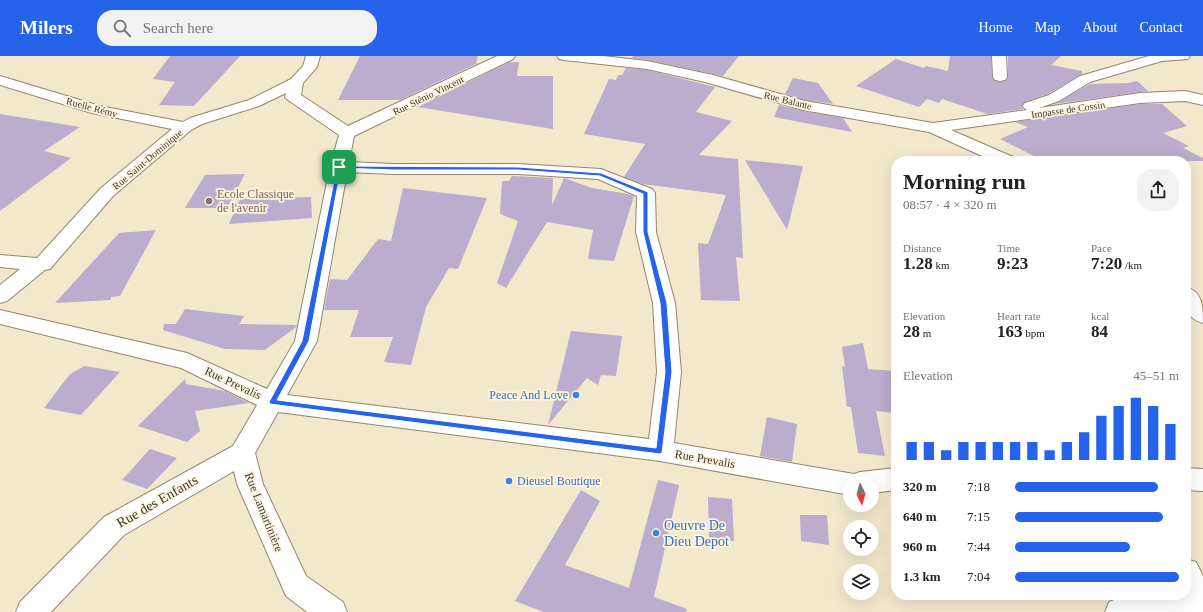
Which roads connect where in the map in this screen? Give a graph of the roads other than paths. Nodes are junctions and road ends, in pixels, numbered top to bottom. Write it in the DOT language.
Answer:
graph roads {
  1 [pos="313,56"];
  2 [pos="508,56"];
  3 [pos="564,56"];
  4 [pos="999,56"];
  5 [pos="1183,56"];
  6 [pos="1140,59"];
  7 [pos="1000,77"];
  8 [pos="2,82"];
  9 [pos="296,82"];
  10 [pos="1203,100"];
  11 [pos="185,127"];
  12 [pos="933,128"];
  13 [pos="347,133"];
  14 [pos="996,156"];
  15 [pos="339,167"];
  16 [pos="0,261"];
  17 [pos="38,265"];
  18 [pos="0,296"];
  19 [pos="1191,300"];
  20 [pos="1203,316"];
  21 [pos="0,317"];
  22 [pos="272,402"];
  23 [pos="660,451"];
  24 [pos="242,453"];
  25 [pos="1191,479"];
  26 [pos="891,480"];
  27 [pos="1203,480"];
  28 [pos="879,481"];
  29 [pos="843,483"];
  30 [pos="1191,583"];
  31 [pos="1202,606"];
  32 [pos="31,612"];
  33 [pos="332,612"];
  34 [pos="1120,612"];
  1 -- 9 [label="street, Rue Saint-Dominique"];
  2 -- 13 [label="street, Rue Sténio Vincent"];
  3 -- 12 [label="street, Rue Balante"];
  4 -- 7 [label="street"];
  5 -- 6 [label="street"];
  6 -- 12 [label="street"];
  8 -- 11 [label="street, Ruelle Rémy"];
  9 -- 11 [label="street, Rue Saint-Dominique"];
  9 -- 13 [label="street"];
  10 -- 12 [label="street, Impasse de Cossin"];
  11 -- 17 [label="street, Rue Saint-Dominique"];
  12 -- 14 [label="street, Rue Balante"];
  13 -- 15 [label="street"];
  15 -- 22 [label="street"];
  15 -- 23 [label="street"];
  16 -- 17 [label="street"];
  17 -- 18 [label="street, Rue Saint-Dominique"];
  19 -- 20 [label="street"];
  21 -- 22 [label="street, Rue Prevalis"];
  22 -- 23 [label="street, Rue Prevalis"];
  22 -- 24 [label="street"];
  23 -- 29 [label="street, Rue Prevalis"];
  24 -- 32 [label="street, Rue des Enfants"];
  24 -- 33 [label="street, Rue Lamartinière"];
  25 -- 27 [label="street"];
  26 -- 28 [label="street"];
  30 -- 31 [label="street"];
  31 -- 34 [label="street"];
}
